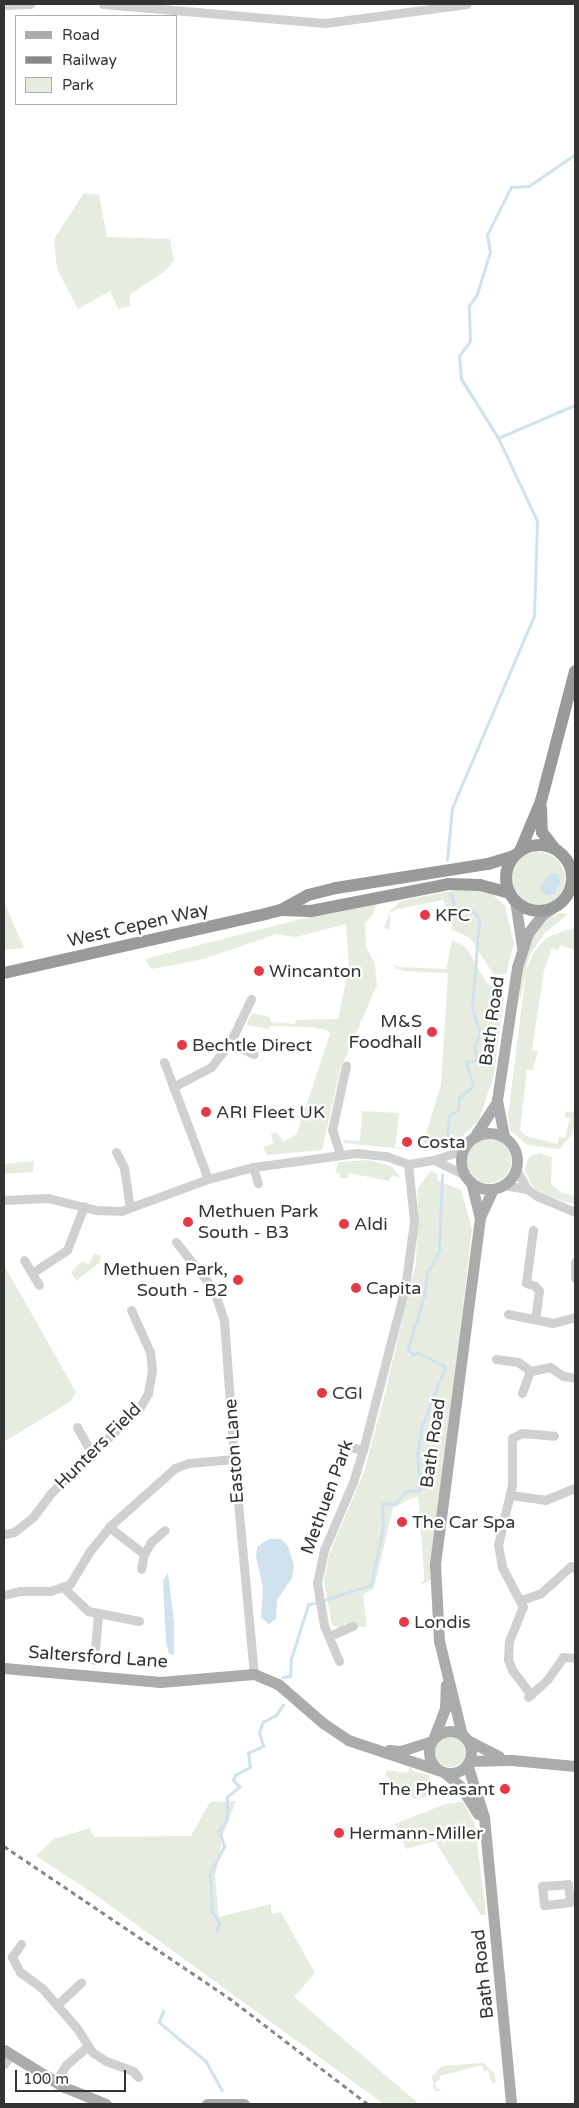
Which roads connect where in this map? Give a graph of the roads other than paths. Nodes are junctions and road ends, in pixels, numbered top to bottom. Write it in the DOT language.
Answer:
graph roads {
  1 [pos="30,4"];
  2 [pos="103,4"];
  3 [pos="467,4"];
  4 [pos="4,5"];
  5 [pos="575,671"];
  6 [pos="541,801"];
  7 [pos="554,848"];
  8 [pos="517,854"];
  9 [pos="570,857"];
  10 [pos="574,878"];
  11 [pos="512,896"];
  12 [pos="551,909"];
  13 [pos="281,910"];
  14 [pos="522,947"];
  15 [pos="4,973"];
  16 [pos="251,999"];
  17 [pos="230,1043"];
  18 [pos="254,1054"];
  19 [pos="164,1062"];
  20 [pos="346,1066"];
  21 [pos="173,1087"];
  22 [pos="497,1100"];
  23 [pos="476,1134"];
  24 [pos="504,1136"];
  25 [pos="463,1150"];
  26 [pos="116,1152"];
  27 [pos="340,1154"];
  28 [pos="434,1160"];
  29 [pos="408,1164"];
  30 [pos="253,1167"];
  31 [pos="516,1169"];
  32 [pos="467,1178"];
  33 [pos="208,1179"];
  34 [pos="258,1183"];
  35 [pos="504,1185"];
  36 [pos="493,1189"];
  37 [pos="527,1189"];
  38 [pos="4,1200"];
  39 [pos="84,1206"];
  40 [pos="130,1208"];
  41 [pos="575,1212"];
  42 [pos="480,1217"];
  43 [pos="533,1230"];
  44 [pos="176,1242"];
  45 [pos="24,1260"];
  46 [pos="575,1262"];
  47 [pos="32,1273"];
  48 [pos="575,1278"];
  49 [pos="38,1285"];
  50 [pos="131,1310"];
  51 [pos="508,1314"];
  52 [pos="575,1317"];
  53 [pos="535,1319"];
  54 [pos="496,1359"];
  55 [pos="530,1371"];
  56 [pos="575,1378"];
  57 [pos="522,1393"];
  58 [pos="77,1427"];
  59 [pos="554,1436"];
  60 [pos="346,1446"];
  61 [pos="364,1450"];
  62 [pos="93,1456"];
  63 [pos="234,1459"];
  64 [pos="575,1488"];
  65 [pos="511,1495"];
  66 [pos="109,1527"];
  67 [pos="165,1530"];
  68 [pos="4,1534"];
  69 [pos="144,1554"];
  70 [pos="572,1564"];
  71 [pos="140,1570"];
  72 [pos="62,1587"];
  73 [pos="4,1595"];
  74 [pos="521,1600"];
  75 [pos="98,1615"];
  76 [pos="139,1620"];
  77 [pos="353,1626"];
  78 [pos="330,1636"];
  79 [pos="575,1658"];
  80 [pos="94,1660"];
  81 [pos="339,1661"];
  82 [pos="4,1668"];
  83 [pos="254,1674"];
  84 [pos="447,1674"];
  85 [pos="465,1737"];
  86 [pos="432,1740"];
  87 [pos="375,1749"];
  88 [pos="512,1760"];
  89 [pos="468,1763"];
  90 [pos="575,1766"];
  91 [pos="441,1772"];
  92 [pos="487,1841"];
  93 [pos="21,1944"];
  94 [pos="81,1982"];
  95 [pos="57,2005"];
  96 [pos="87,2047"];
  97 [pos="6,2056"];
  98 [pos="138,2077"];
  99 [pos="55,2082"];
  100 [pos="106,2104"];
  101 [pos="207,2104"];
  102 [pos="244,2104"];
  103 [pos="511,2104"];
  1 -- 4 [label="street"];
  2 -- 3 [label="street"];
  5 -- 6 [label="highway"];
  6 -- 7 [label="highway"];
  6 -- 8 [label="highway"];
  7 -- 8 [label="highway"];
  7 -- 9 [label="highway"];
  8 -- 11 [label="highway"];
  8 -- 13 [label="highway, West Cepen Way"];
  9 -- 10 [label="highway"];
  10 -- 12 [label="highway"];
  11 -- 12 [label="highway"];
  11 -- 13 [label="highway, West Cepen Way"];
  11 -- 14 [label="main road, Bath Road"];
  12 -- 14 [label="main road, Bath Road"];
  13 -- 15 [label="highway, West Cepen Way"];
  14 -- 22 [label="main road, Bath Road"];
  16 -- 17 [label="street"];
  17 -- 18 [label="street"];
  17 -- 21 [label="street"];
  19 -- 21 [label="street"];
  20 -- 27 [label="street"];
  21 -- 33 [label="street"];
  22 -- 23 [label="main road, Bath Road"];
  22 -- 24 [label="main road, Bath Road"];
  23 -- 24 [label="main road"];
  23 -- 25 [label="main road"];
  24 -- 31 [label="main road"];
  25 -- 28 [label="street"];
  25 -- 32 [label="main road"];
  26 -- 40 [label="street"];
  27 -- 29 [label="street"];
  27 -- 30 [label="street"];
  28 -- 29 [label="street"];
  28 -- 32 [label="street"];
  29 -- 61 [label="street, Methuen Park"];
  30 -- 33 [label="street"];
  30 -- 34 [label="street"];
  31 -- 35 [label="main road"];
  31 -- 37 [label="street"];
  32 -- 36 [label="main road"];
  32 -- 42 [label="main road, Bath Road"];
  33 -- 40 [label="street"];
  35 -- 36 [label="main road"];
  35 -- 37 [label="street"];
  36 -- 42 [label="main road, Bath Road"];
  37 -- 41 [label="street"];
  38 -- 39 [label="street"];
  39 -- 40 [label="street"];
  39 -- 47 [label="street"];
  42 -- 84 [label="main road, Bath Road"];
  43 -- 53 [label="street"];
  44 -- 63 [label="street, Easton Lane"];
  45 -- 47 [label="street"];
  46 -- 48 [label="street"];
  47 -- 49 [label="street"];
  50 -- 62 [label="street, Hunters Field"];
  51 -- 53 [label="street"];
  52 -- 53 [label="street"];
  54 -- 55 [label="street"];
  55 -- 56 [label="street"];
  55 -- 57 [label="street"];
  58 -- 62 [label="street"];
  59 -- 65 [label="street"];
  60 -- 61 [label="street"];
  61 -- 78 [label="street, Methuen Park"];
  62 -- 68 [label="street, Hunters Field"];
  63 -- 66 [label="street"];
  63 -- 83 [label="street, Easton Lane"];
  64 -- 65 [label="street"];
  65 -- 74 [label="street"];
  66 -- 69 [label="street"];
  66 -- 72 [label="street"];
  67 -- 69 [label="street"];
  69 -- 71 [label="street"];
  70 -- 74 [label="street"];
  72 -- 73 [label="street"];
  72 -- 75 [label="street"];
  74 -- 79 [label="street"];
  75 -- 76 [label="street"];
  75 -- 80 [label="street"];
  77 -- 78 [label="street"];
  78 -- 81 [label="street, Methuen Park"];
  82 -- 83 [label="main road, Saltersford Lane"];
  83 -- 87 [label="main road, Saltersford Lane"];
  84 -- 85 [label="main road, Bath Road"];
  84 -- 86 [label="main road, Bath Road"];
  85 -- 86 [label="main road"];
  85 -- 88 [label="main road"];
  85 -- 89 [label="main road"];
  86 -- 87 [label="main road, Saltersford Lane"];
  86 -- 91 [label="main road"];
  87 -- 91 [label="main road, Saltersford Lane"];
  88 -- 89 [label="main road"];
  88 -- 90 [label="main road"];
  89 -- 91 [label="main road"];
  89 -- 92 [label="main road, Bath Road"];
  91 -- 92 [label="main road, Bath Road"];
  92 -- 103 [label="main road, Bath Road"];
  93 -- 95 [label="street"];
  94 -- 95 [label="street"];
  95 -- 96 [label="street"];
  96 -- 98 [label="street"];
  96 -- 99 [label="street"];
  97 -- 99 [label="main road"];
  99 -- 100 [label="main road"];
  101 -- 102 [label="main road"];
}
